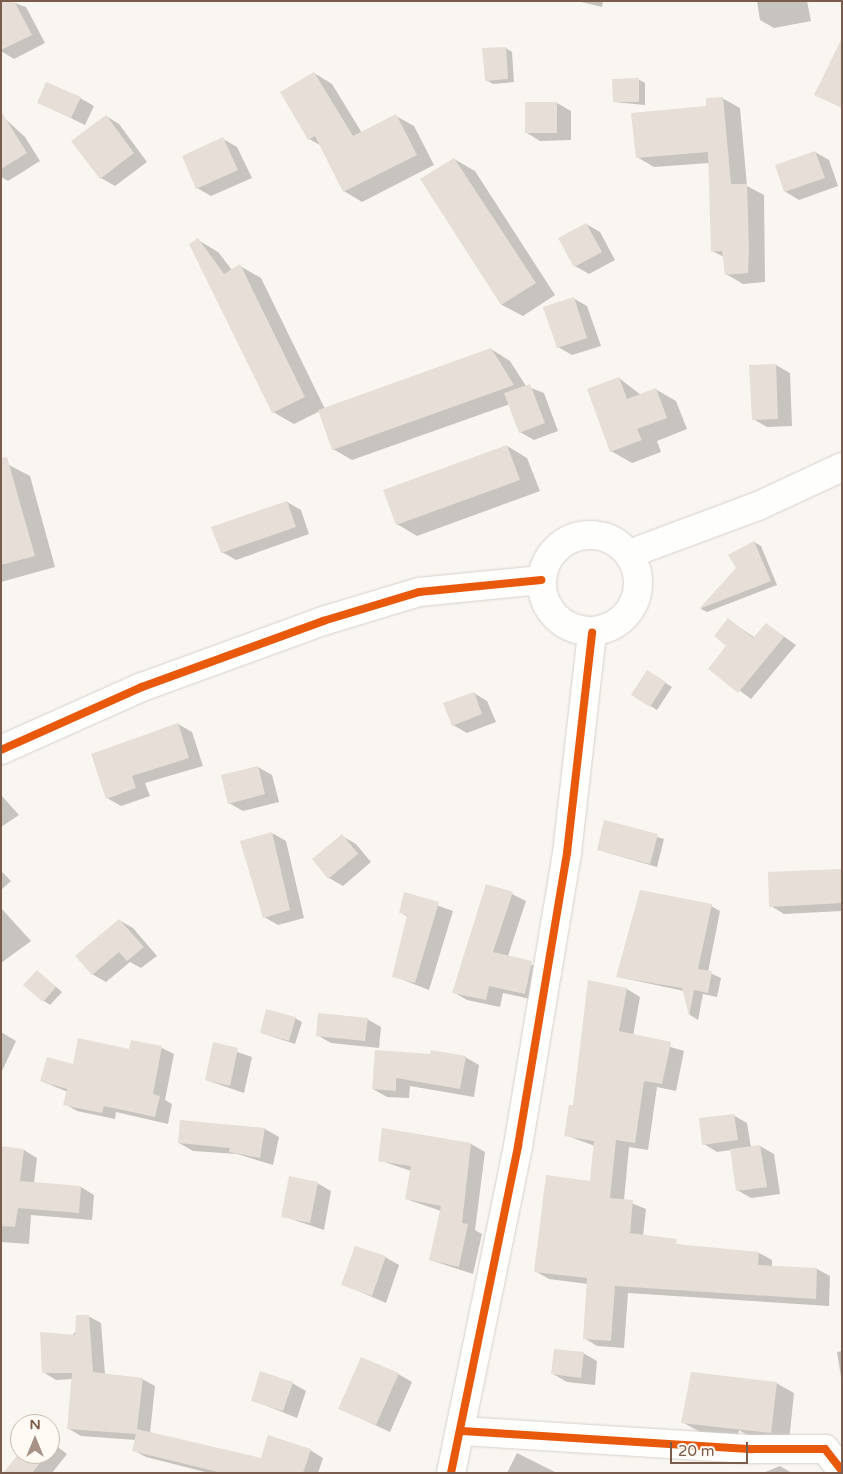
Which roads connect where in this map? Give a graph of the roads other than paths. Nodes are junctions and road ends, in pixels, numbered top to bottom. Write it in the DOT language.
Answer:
graph roads {
  1 [pos="842,467"];
  2 [pos="629,554"];
  3 [pos="541,580"];
  4 [pos="592,632"];
  5 [pos="1,750"];
  6 [pos="462,1431"];
  7 [pos="842,1471"];
  8 [pos="451,1473"];
  1 -- 2 [label="street"];
  2 -- 3 [label="street"];
  2 -- 4 [label="street"];
  3 -- 4 [label="street"];
  3 -- 5 [label="street"];
  4 -- 6 [label="street"];
  6 -- 7 [label="street"];
  6 -- 8 [label="street"];
}
